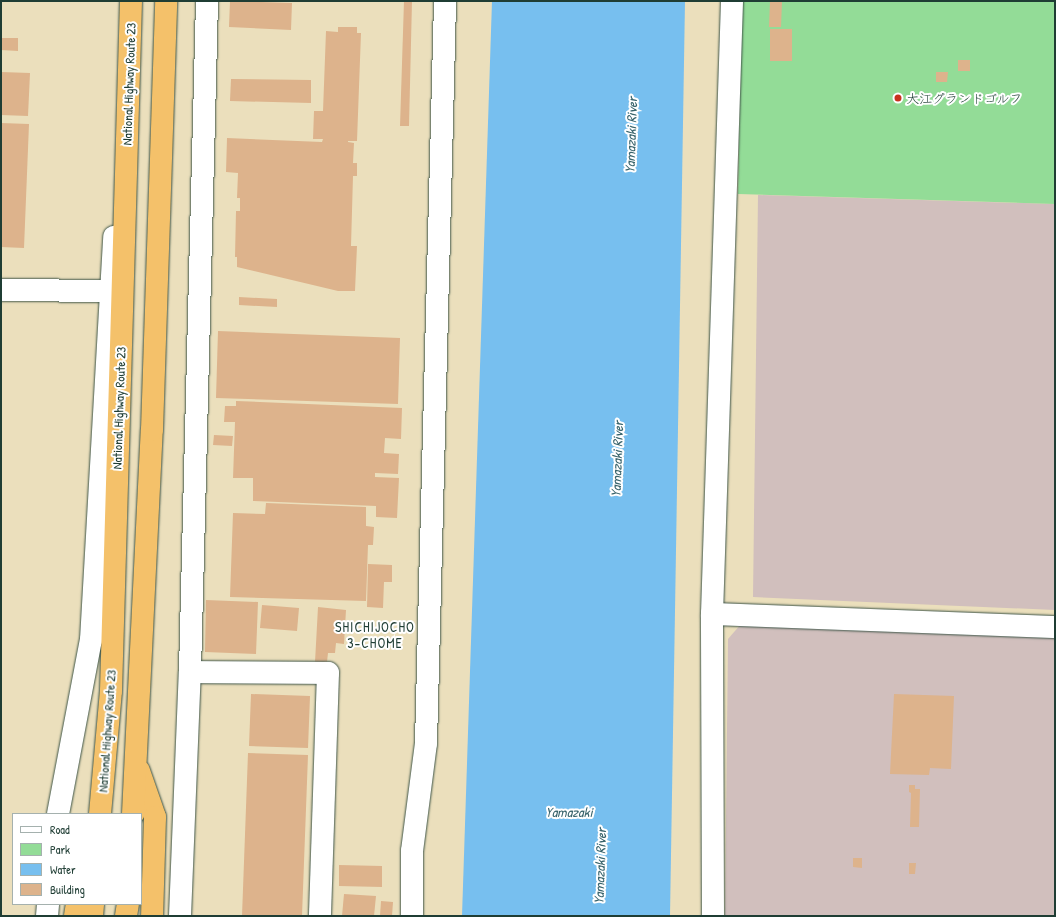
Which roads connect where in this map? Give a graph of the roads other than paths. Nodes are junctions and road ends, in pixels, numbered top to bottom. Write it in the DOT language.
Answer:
graph roads {
  1 [pos="122,1"];
  2 [pos="131,1"];
  3 [pos="166,1"];
  4 [pos="207,1"];
  5 [pos="445,1"];
  6 [pos="732,1"];
  7 [pos="1,290"];
  8 [pos="111,291"];
  9 [pos="712,614"];
  10 [pos="1055,627"];
  11 [pos="190,672"];
  12 [pos="111,691"];
  13 [pos="136,760"];
  14 [pos="58,813"];
  15 [pos="91,813"];
  16 [pos="100,813"];
  17 [pos="133,813"];
  18 [pos="48,905"];
  19 [pos="77,905"];
  20 [pos="93,905"];
  21 [pos="128,905"];
  22 [pos="47,916"];
  23 [pos="75,916"];
  24 [pos="92,916"];
  25 [pos="126,916"];
  26 [pos="152,916"];
  27 [pos="180,916"];
  28 [pos="320,916"];
  29 [pos="412,916"];
  30 [pos="713,916"];
  1 -- 8 [label="street"];
  2 -- 12 [label="highway, National Highway Route 23"];
  3 -- 13 [label="highway"];
  4 -- 11 [label="street"];
  5 -- 29 [label="street"];
  6 -- 9 [label="street"];
  7 -- 8 [label="street"];
  8 -- 14 [label="street"];
  9 -- 10 [label="street"];
  9 -- 30 [label="street"];
  11 -- 27 [label="street"];
  11 -- 28 [label="street"];
  12 -- 15 [label="highway"];
  12 -- 16 [label="highway, National Highway Route 23"];
  13 -- 17 [label="highway"];
  13 -- 26 [label="highway"];
  18 -- 22 [label="street"];
  19 -- 23 [label="highway"];
  20 -- 24 [label="highway"];
  21 -- 25 [label="highway"];
}
